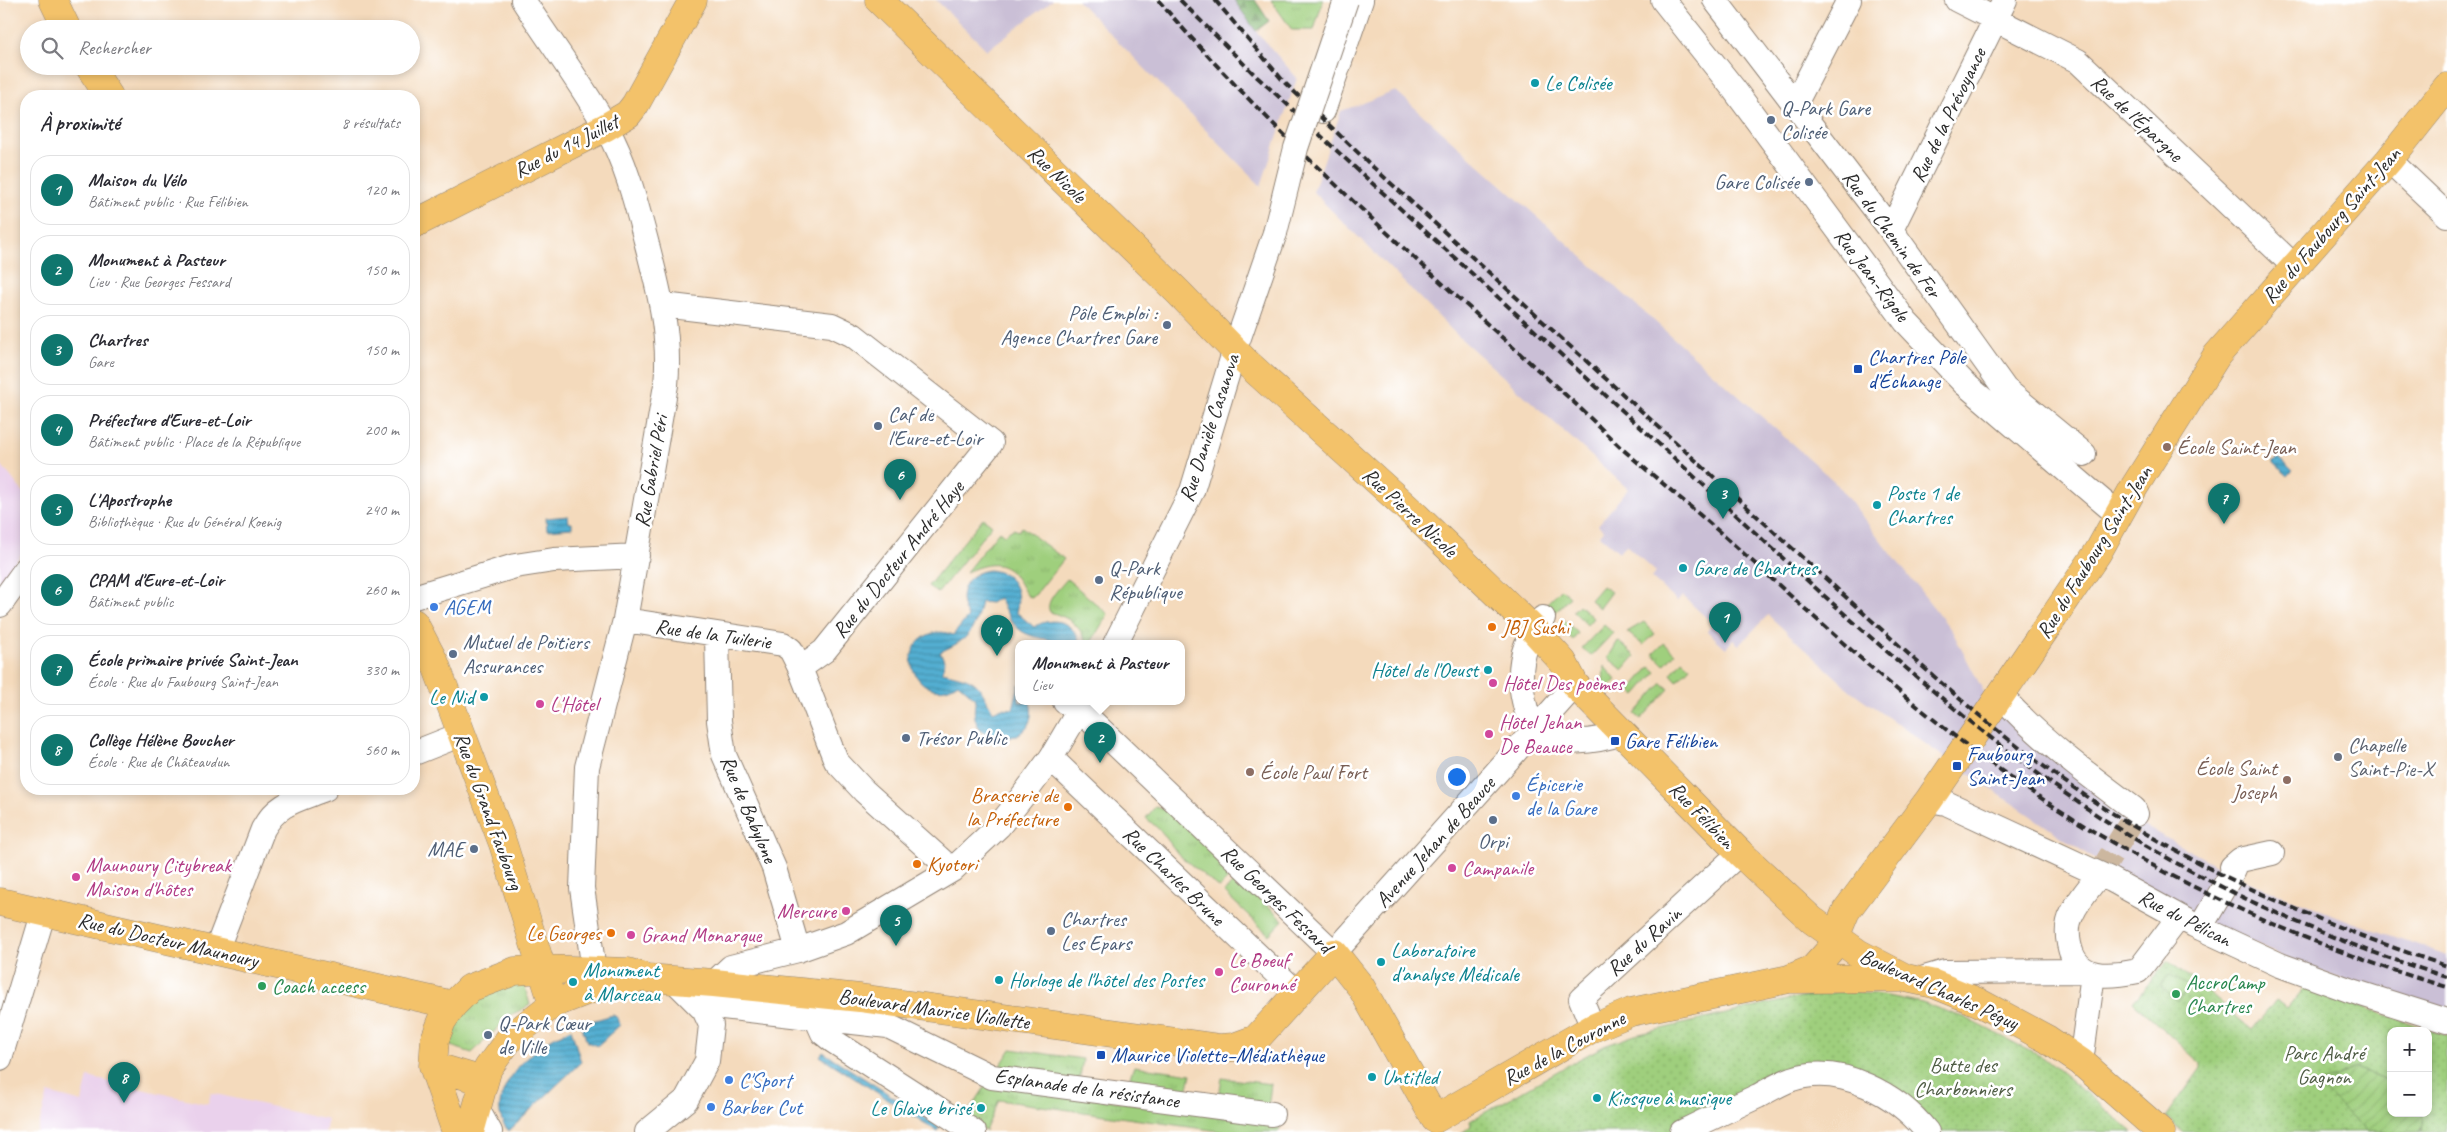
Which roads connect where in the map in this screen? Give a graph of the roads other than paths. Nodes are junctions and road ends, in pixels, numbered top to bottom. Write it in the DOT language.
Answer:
graph roads {
  1 [pos="53,0"];
  2 [pos="523,0"];
  3 [pos="694,0"];
  4 [pos="879,0"];
  5 [pos="1346,0"];
  6 [pos="1361,0"];
  7 [pos="1663,0"];
  8 [pos="1715,0"];
  9 [pos="1849,0"];
  10 [pos="1957,0"];
  11 [pos="2000,10"];
  12 [pos="63,20"];
  13 [pos="95,75"];
  14 [pos="2447,87"];
  15 [pos="105,90"];
  16 [pos="1795,104"];
  17 [pos="606,127"];
  18 [pos="2389,160"];
  19 [pos="2447,215"];
  20 [pos="420,221"];
  21 [pos="1890,230"];
  22 [pos="1275,233"];
  23 [pos="2295,267"];
  24 [pos="663,305"];
  25 [pos="1234,349"];
  26 [pos="2084,454"];
  27 [pos="2120,513"];
  28 [pos="637,556"];
  29 [pos="20,577"];
  30 [pos="420,595"];
  31 [pos="0,605"];
  32 [pos="624,620"];
  33 [pos="1538,624"];
  34 [pos="420,635"];
  35 [pos="717,636"];
  36 [pos="1117,640"];
  37 [pos="800,668"];
  38 [pos="1575,685"];
  39 [pos="2001,696"];
  40 [pos="1076,705"];
  41 [pos="1077,705"];
  42 [pos="1536,729"];
  43 [pos="1622,733"];
  44 [pos="462,734"];
  45 [pos="420,751"];
  46 [pos="1051,758"];
  47 [pos="310,795"];
  48 [pos="1930,800"];
  49 [pos="2136,814"];
  50 [pos="2272,853"];
  51 [pos="1731,861"];
  52 [pos="952,870"];
  53 [pos="2099,876"];
  54 [pos="0,902"];
  55 [pos="44,911"];
  56 [pos="2179,917"];
  57 [pos="2200,928"];
  58 [pos="1835,937"];
  59 [pos="798,950"];
  60 [pos="216,951"];
  61 [pos="1334,953"];
  62 [pos="543,969"];
  63 [pos="594,970"];
  64 [pos="2088,972"];
  65 [pos="647,978"];
  66 [pos="1789,979"];
  67 [pos="1912,979"];
  68 [pos="675,981"];
  69 [pos="714,983"];
  70 [pos="1297,993"];
  71 [pos="553,1004"];
  72 [pos="810,1004"];
  73 [pos="453,1005"];
  74 [pos="704,1010"];
  75 [pos="2447,1022"];
  76 [pos="1593,1028"];
  77 [pos="0,1058"];
  78 [pos="2081,1062"];
  79 [pos="433,1066"];
  80 [pos="483,1081"];
  81 [pos="1272,1114"];
  82 [pos="479,1124"];
  83 [pos="1439,1126"];
  84 [pos="456,1132"];
  85 [pos="647,1132"];
  86 [pos="974,1132"];
  87 [pos="1682,1132"];
  88 [pos="1927,1132"];
  89 [pos="2161,1132"];
  1 -- 12 [label="main road"];
  2 -- 17 [label="street, Rue Gabriel Péri"];
  3 -- 17 [label="main road, Rue du 14 Juillet"];
  4 -- 25 [label="main road, Rue Nicole"];
  5 -- 22 [label="street, Rue Danièle Casanova, bridge"];
  6 -- 22 [label="street, Rue Danièle Casanova, bridge"];
  7 -- 27 [label="street, Rue Jean-Rigole"];
  8 -- 16 [label="street, Rue du Chemin de Fer"];
  9 -- 16 [label="street"];
  10 -- 11 [label="street, Rue de l'Épargne"];
  11 -- 21 [label="street, Rue de la Prévoyance"];
  11 -- 23 [label="street, Rue de l'Épargne"];
  13 -- 15 [label="main road"];
  14 -- 18 [label="main road, Rue du Faubourg Saint-Jean"];
  16 -- 21 [label="street, Rue du Chemin de Fer"];
  17 -- 20 [label="main road, Rue du 14 Juillet"];
  17 -- 24 [label="street, Rue Gabriel Péri"];
  18 -- 19 [label="street"];
  18 -- 23 [label="main road, Rue du Faubourg Saint-Jean"];
  21 -- 26 [label="street, Rue du Chemin de Fer"];
  22 -- 25 [label="street, Rue Danièle Casanova"];
  23 -- 27 [label="main road, Rue du Faubourg Saint-Jean"];
  24 -- 28 [label="street, Rue Gabriel Péri"];
  24 -- 37 [label="street, Rue du Docteur André Haye"];
  25 -- 33 [label="main road, Rue Pierre Nicole"];
  25 -- 36 [label="street, Rue Danièle Casanova"];
  27 -- 39 [label="main road, Rue du Faubourg Saint-Jean"];
  28 -- 30 [label="street"];
  28 -- 32 [label="street, Rue Gabriel Péri"];
  29 -- 31 [label="street"];
  32 -- 35 [label="street, Rue de la Tuilerie"];
  32 -- 63 [label="street, Rue Gabriel Péri"];
  33 -- 38 [label="main road, Rue Pierre Nicole"];
  33 -- 42 [label="street"];
  34 -- 44 [label="main road, Rue du Grand Faubourg"];
  35 -- 37 [label="street, Rue de la Tuilerie"];
  35 -- 59 [label="street, Rue de Babylone"];
  37 -- 52 [label="street, Rue de la Tuilerie"];
  38 -- 42 [label="street, Avenue Jehan de Beauce"];
  38 -- 43 [label="main road, Rue Félibien"];
  39 -- 48 [label="main road, Rue du Faubourg Saint-Jean"];
  39 -- 49 [label="street"];
  40 -- 46 [label="street"];
  41 -- 61 [label="street, Rue Georges Fessard"];
  42 -- 43 [label="street"];
  42 -- 61 [label="street, Avenue Jehan de Beauce"];
  43 -- 58 [label="main road, Rue Félibien"];
  44 -- 45 [label="street"];
  44 -- 62 [label="main road, Rue du Grand Faubourg"];
  46 -- 52 [label="street"];
  46 -- 70 [label="street, Rue Charles Brune"];
  47 -- 60 [label="street"];
  48 -- 53 [label="street, Rue du Pélican"];
  48 -- 58 [label="main road, Rue du Faubourg Saint-Jean"];
  50 -- 57 [label="street"];
  51 -- 76 [label="street, Rue du Ravin"];
  52 -- 59 [label="street"];
  53 -- 56 [label="street, Rue du Pélican"];
  53 -- 64 [label="street"];
  54 -- 55 [label="main road, Rue du Docteur Maunoury"];
  55 -- 60 [label="main road, Rue du Docteur Maunoury"];
  55 -- 77 [label="street"];
  56 -- 57 [label="street, Rue du Pélican"];
  56 -- 64 [label="street"];
  57 -- 75 [label="street, Rue du Pélican"];
  58 -- 66 [label="main road, Rue de la Couronne"];
  58 -- 67 [label="main road, Boulevard Charles Péguy"];
  59 -- 69 [label="street"];
  60 -- 73 [label="main road, Rue du Docteur Maunoury"];
  61 -- 70 [label="main road, Boulevard Maurice Viollette"];
  61 -- 83 [label="main road, Rue Georges Fessard"];
  62 -- 63 [label="main road"];
  62 -- 71 [label="main road, Rue du Grand Faubourg"];
  62 -- 73 [label="main road"];
  63 -- 65 [label="main road"];
  64 -- 67 [label="street"];
  64 -- 78 [label="street"];
  65 -- 68 [label="main road, Boulevard Maurice Viollette"];
  65 -- 71 [label="main road"];
  66 -- 67 [label="main road, Rue de la Couronne"];
  66 -- 76 [label="main road, Rue de la Couronne"];
  67 -- 78 [label="main road, Boulevard Charles Péguy"];
  68 -- 69 [label="main road, Boulevard Maurice Viollette"];
  68 -- 74 [label="street"];
  69 -- 72 [label="main road, Boulevard Maurice Viollette"];
  70 -- 72 [label="main road, Boulevard Maurice Viollette"];
  71 -- 80 [label="main road"];
  72 -- 74 [label="street, Esplanade de la résistance"];
  72 -- 81 [label="street, Esplanade de la résistance"];
  72 -- 86 [label="street"];
  73 -- 79 [label="main road"];
  74 -- 85 [label="street"];
  76 -- 83 [label="main road, Rue de la Couronne"];
  78 -- 89 [label="main road, Boulevard Charles Péguy"];
  79 -- 80 [label="main road"];
  79 -- 84 [label="main road"];
  80 -- 82 [label="main road"];
  87 -- 88 [label="street"];
}
